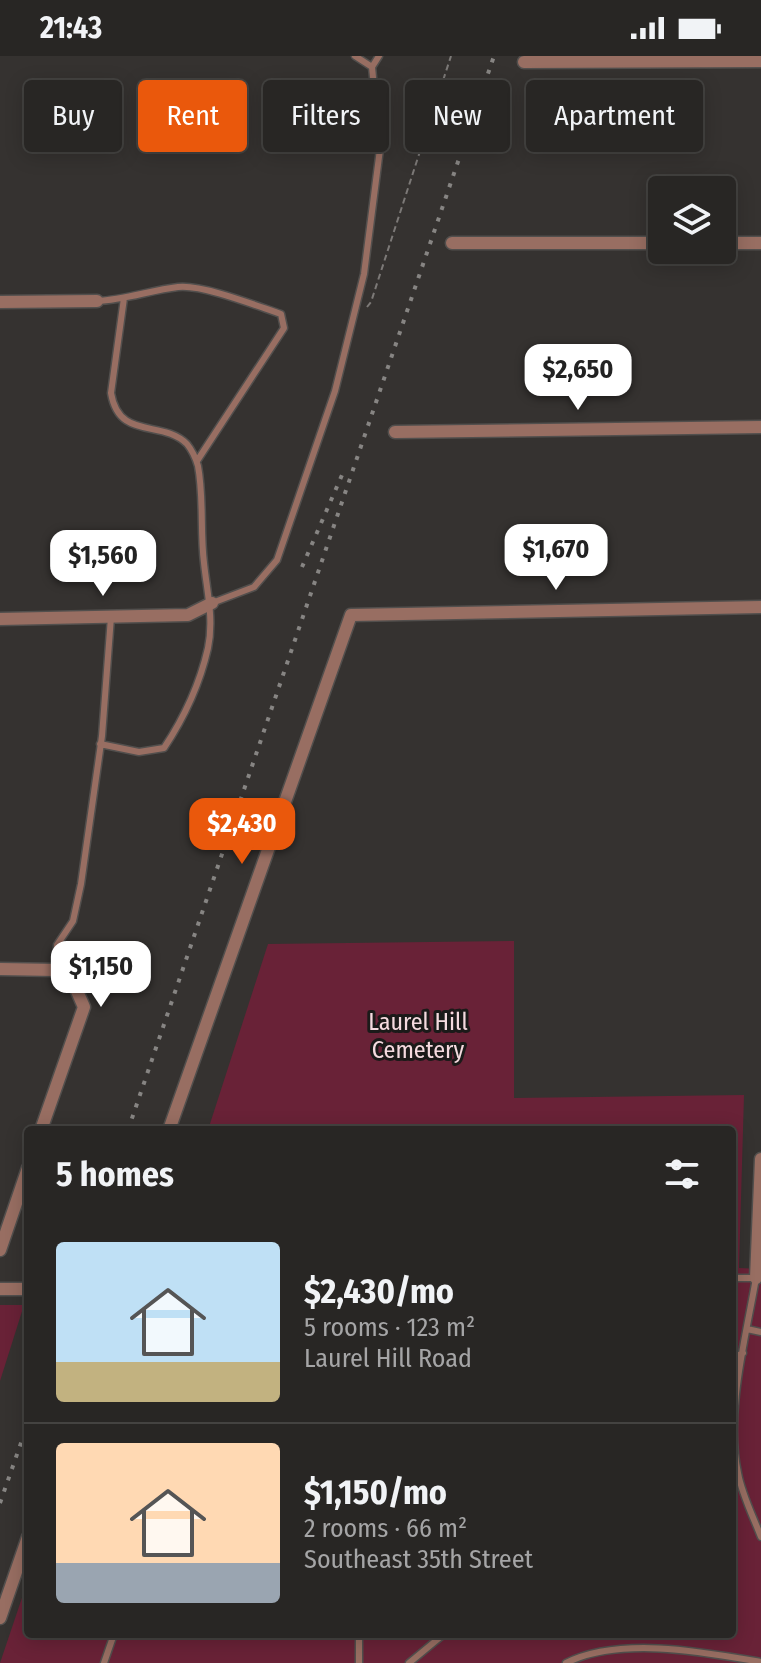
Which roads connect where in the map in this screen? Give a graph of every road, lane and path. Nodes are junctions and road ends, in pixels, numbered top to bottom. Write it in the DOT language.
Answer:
graph roads {
  1 [pos="355,56"];
  2 [pos="379,56"];
  3 [pos="451,56"];
  4 [pos="761,61"];
  5 [pos="524,62"];
  6 [pos="372,67"];
  7 [pos="452,243"];
  8 [pos="648,243"];
  9 [pos="736,243"];
  10 [pos="761,243"];
  11 [pos="124,298"];
  12 [pos="97,301"];
  13 [pos="0,302"];
  14 [pos="350,326"];
  15 [pos="761,427"];
  16 [pos="395,432"];
  17 [pos="197,461"];
  18 [pos="212,603"];
  19 [pos="761,607"];
  20 [pos="111,616"];
  21 [pos="0,619"];
  22 [pos="100,744"];
  23 [pos="0,969"];
  24 [pos="56,970"];
  25 [pos="42,1126"];
  26 [pos="170,1126"];
  27 [pos="761,1159"];
  28 [pos="24,1180"];
  29 [pos="760,1186"];
  30 [pos="0,1250"];
  31 [pos="736,1278"];
  32 [pos="759,1278"];
  33 [pos="0,1289"];
  34 [pos="24,1289"];
  35 [pos="747,1329"];
  36 [pos="761,1332"];
  37 [pos="743,1353"];
  38 [pos="736,1357"];
  39 [pos="736,1420"];
  40 [pos="736,1476"];
  41 [pos="761,1537"];
  42 [pos="24,1549"];
  43 [pos="0,1618"];
  44 [pos="113,1638"];
  45 [pos="359,1638"];
  46 [pos="439,1638"];
  47 [pos="761,1662"];
  48 [pos="104,1663"];
  49 [pos="359,1663"];
  50 [pos="409,1663"];
  51 [pos="566,1663"];
  1 -- 6 [label="lane"];
  2 -- 6 [label="lane"];
  3 -- 14 [label="path"];
  4 -- 5 [label="street"];
  6 -- 14 [label="lane"];
  7 -- 8 [label="street"];
  9 -- 10 [label="street"];
  11 -- 12 [label="lane"];
  11 -- 17 [label="lane"];
  11 -- 17 [label="lane"];
  12 -- 13 [label="street"];
  14 -- 18 [label="lane"];
  15 -- 16 [label="street"];
  17 -- 18 [label="lane"];
  18 -- 20 [label="street"];
  18 -- 22 [label="lane"];
  19 -- 26 [label="street"];
  20 -- 21 [label="street"];
  20 -- 22 [label="lane"];
  22 -- 24 [label="lane"];
  23 -- 24 [label="street"];
  24 -- 25 [label="street"];
  27 -- 29 [label="street"];
  28 -- 30 [label="street"];
  29 -- 32 [label="street"];
  31 -- 32 [label="lane"];
  32 -- 35 [label="lane"];
  33 -- 34 [label="street"];
  35 -- 36 [label="lane"];
  35 -- 37 [label="lane"];
  37 -- 38 [label="lane"];
  37 -- 39 [label="lane"];
  40 -- 41 [label="lane"];
  42 -- 43 [label="street"];
  44 -- 48 [label="lane"];
  45 -- 49 [label="lane"];
  46 -- 50 [label="lane"];
  47 -- 51 [label="lane"];
}
